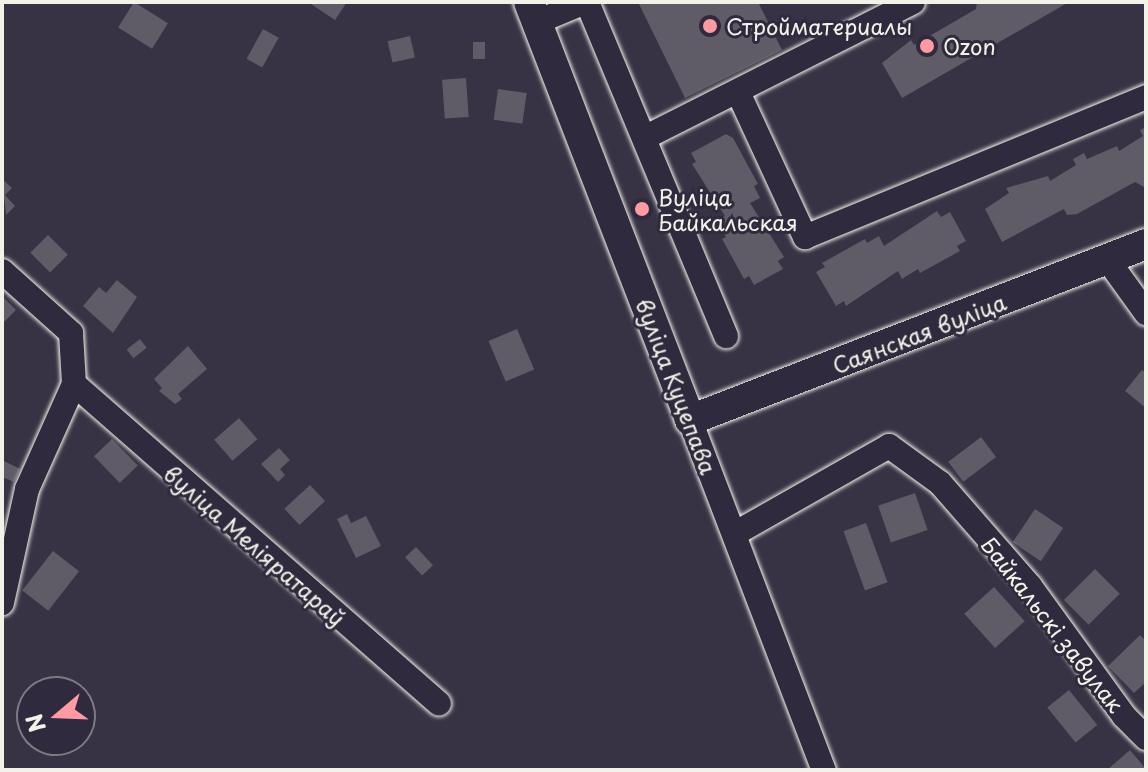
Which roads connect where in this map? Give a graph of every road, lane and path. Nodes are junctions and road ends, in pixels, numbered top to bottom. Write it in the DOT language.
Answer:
graph roads {
  1 [pos="586,2"];
  2 [pos="913,2"];
  3 [pos="533,12"];
  4 [pos="738,92"];
  5 [pos="1146,97"];
  6 [pos="646,137"];
  7 [pos="1146,244"];
  8 [pos="1107,259"];
  9 [pos="2,271"];
  10 [pos="1146,313"];
  11 [pos="726,336"];
  12 [pos="74,384"];
  13 [pos="690,420"];
  14 [pos="736,533"];
  15 [pos="2,603"];
  16 [pos="439,703"];
  17 [pos="1146,738"];
  18 [pos="824,770"];
  1 -- 3 [label="street"];
  1 -- 6 [label="street"];
  2 -- 4 [label="street"];
  3 -- 13 [label="main road, вуліца Куцепава"];
  4 -- 5 [label="street"];
  4 -- 6 [label="street"];
  6 -- 11 [label="street"];
  7 -- 8 [label="main road, Саянская вуліца"];
  8 -- 10 [label="street"];
  8 -- 13 [label="main road, Саянская вуліца"];
  9 -- 12 [label="street"];
  12 -- 15 [label="street"];
  12 -- 16 [label="street, вуліца Меліяратараў"];
  13 -- 14 [label="street, вуліца Куцепава"];
  14 -- 17 [label="street, Байкальскі завулак"];
  14 -- 18 [label="street, вуліца Куцепава"];
}
